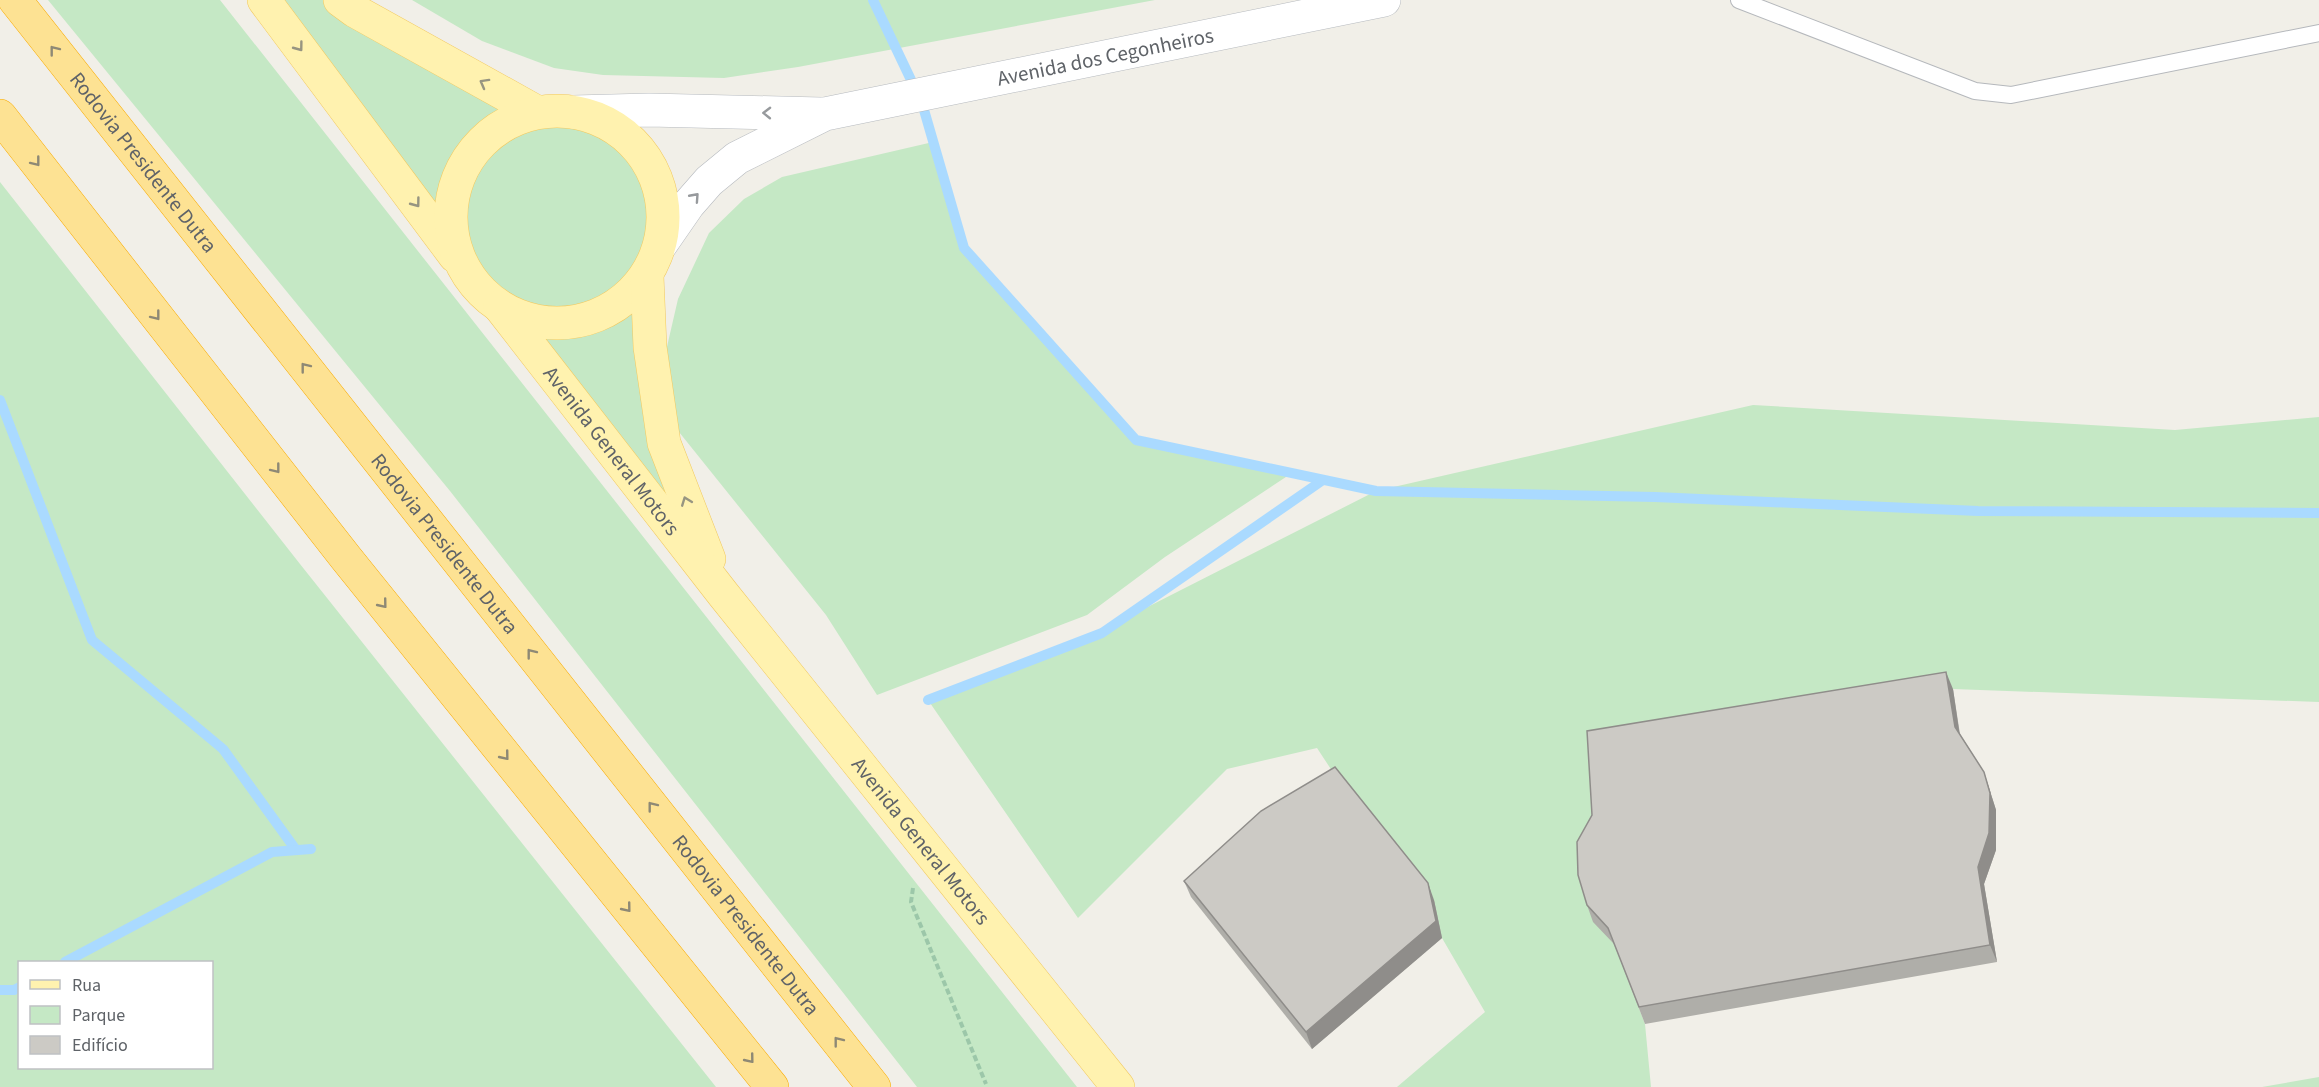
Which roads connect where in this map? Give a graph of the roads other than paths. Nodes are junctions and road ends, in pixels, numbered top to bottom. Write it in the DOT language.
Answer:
graph roads {
  1 [pos="15,0"];
  2 [pos="264,0"];
  3 [pos="340,0"];
  4 [pos="1384,0"];
  5 [pos="1739,0"];
  6 [pos="2319,33"];
  7 [pos="535,111"];
  8 [pos="573,112"];
  9 [pos="825,114"];
  10 [pos="0,116"];
  11 [pos="661,244"];
  12 [pos="462,264"];
  13 [pos="646,276"];
  14 [pos="500,307"];
  15 [pos="723,594"];
  16 [pos="772,1087"];
  17 [pos="874,1087"];
  18 [pos="1118,1087"];
  17 -- 1 [label="highway, Rodovia Presidente Dutra, one-way"];
  2 -- 12 [label="main road, Avenida General Motors, one-way"];
  7 -- 3 [label="main road, Avenida General Motors, one-way"];
  4 -- 9 [label="main road, Avenida dos Cegonheiros"];
  5 -- 6 [label="lane"];
  7 -- 8 [label="main road, Avenida General Motors"];
  7 -- 12 [label="main road, Avenida General Motors"];
  9 -- 8 [label="main road, Avenida dos Cegonheiros, one-way"];
  8 -- 11 [label="main road, Avenida General Motors"];
  11 -- 9 [label="main road, Avenida dos Cegonheiros, one-way"];
  10 -- 16 [label="highway, one-way"];
  11 -- 13 [label="main road, Avenida General Motors"];
  12 -- 14 [label="main road, Avenida General Motors"];
  13 -- 14 [label="main road, Avenida General Motors"];
  15 -- 13 [label="main road, Avenida General Motors, one-way"];
  14 -- 15 [label="main road, Avenida General Motors"];
  15 -- 18 [label="main road, Avenida General Motors"];
}
